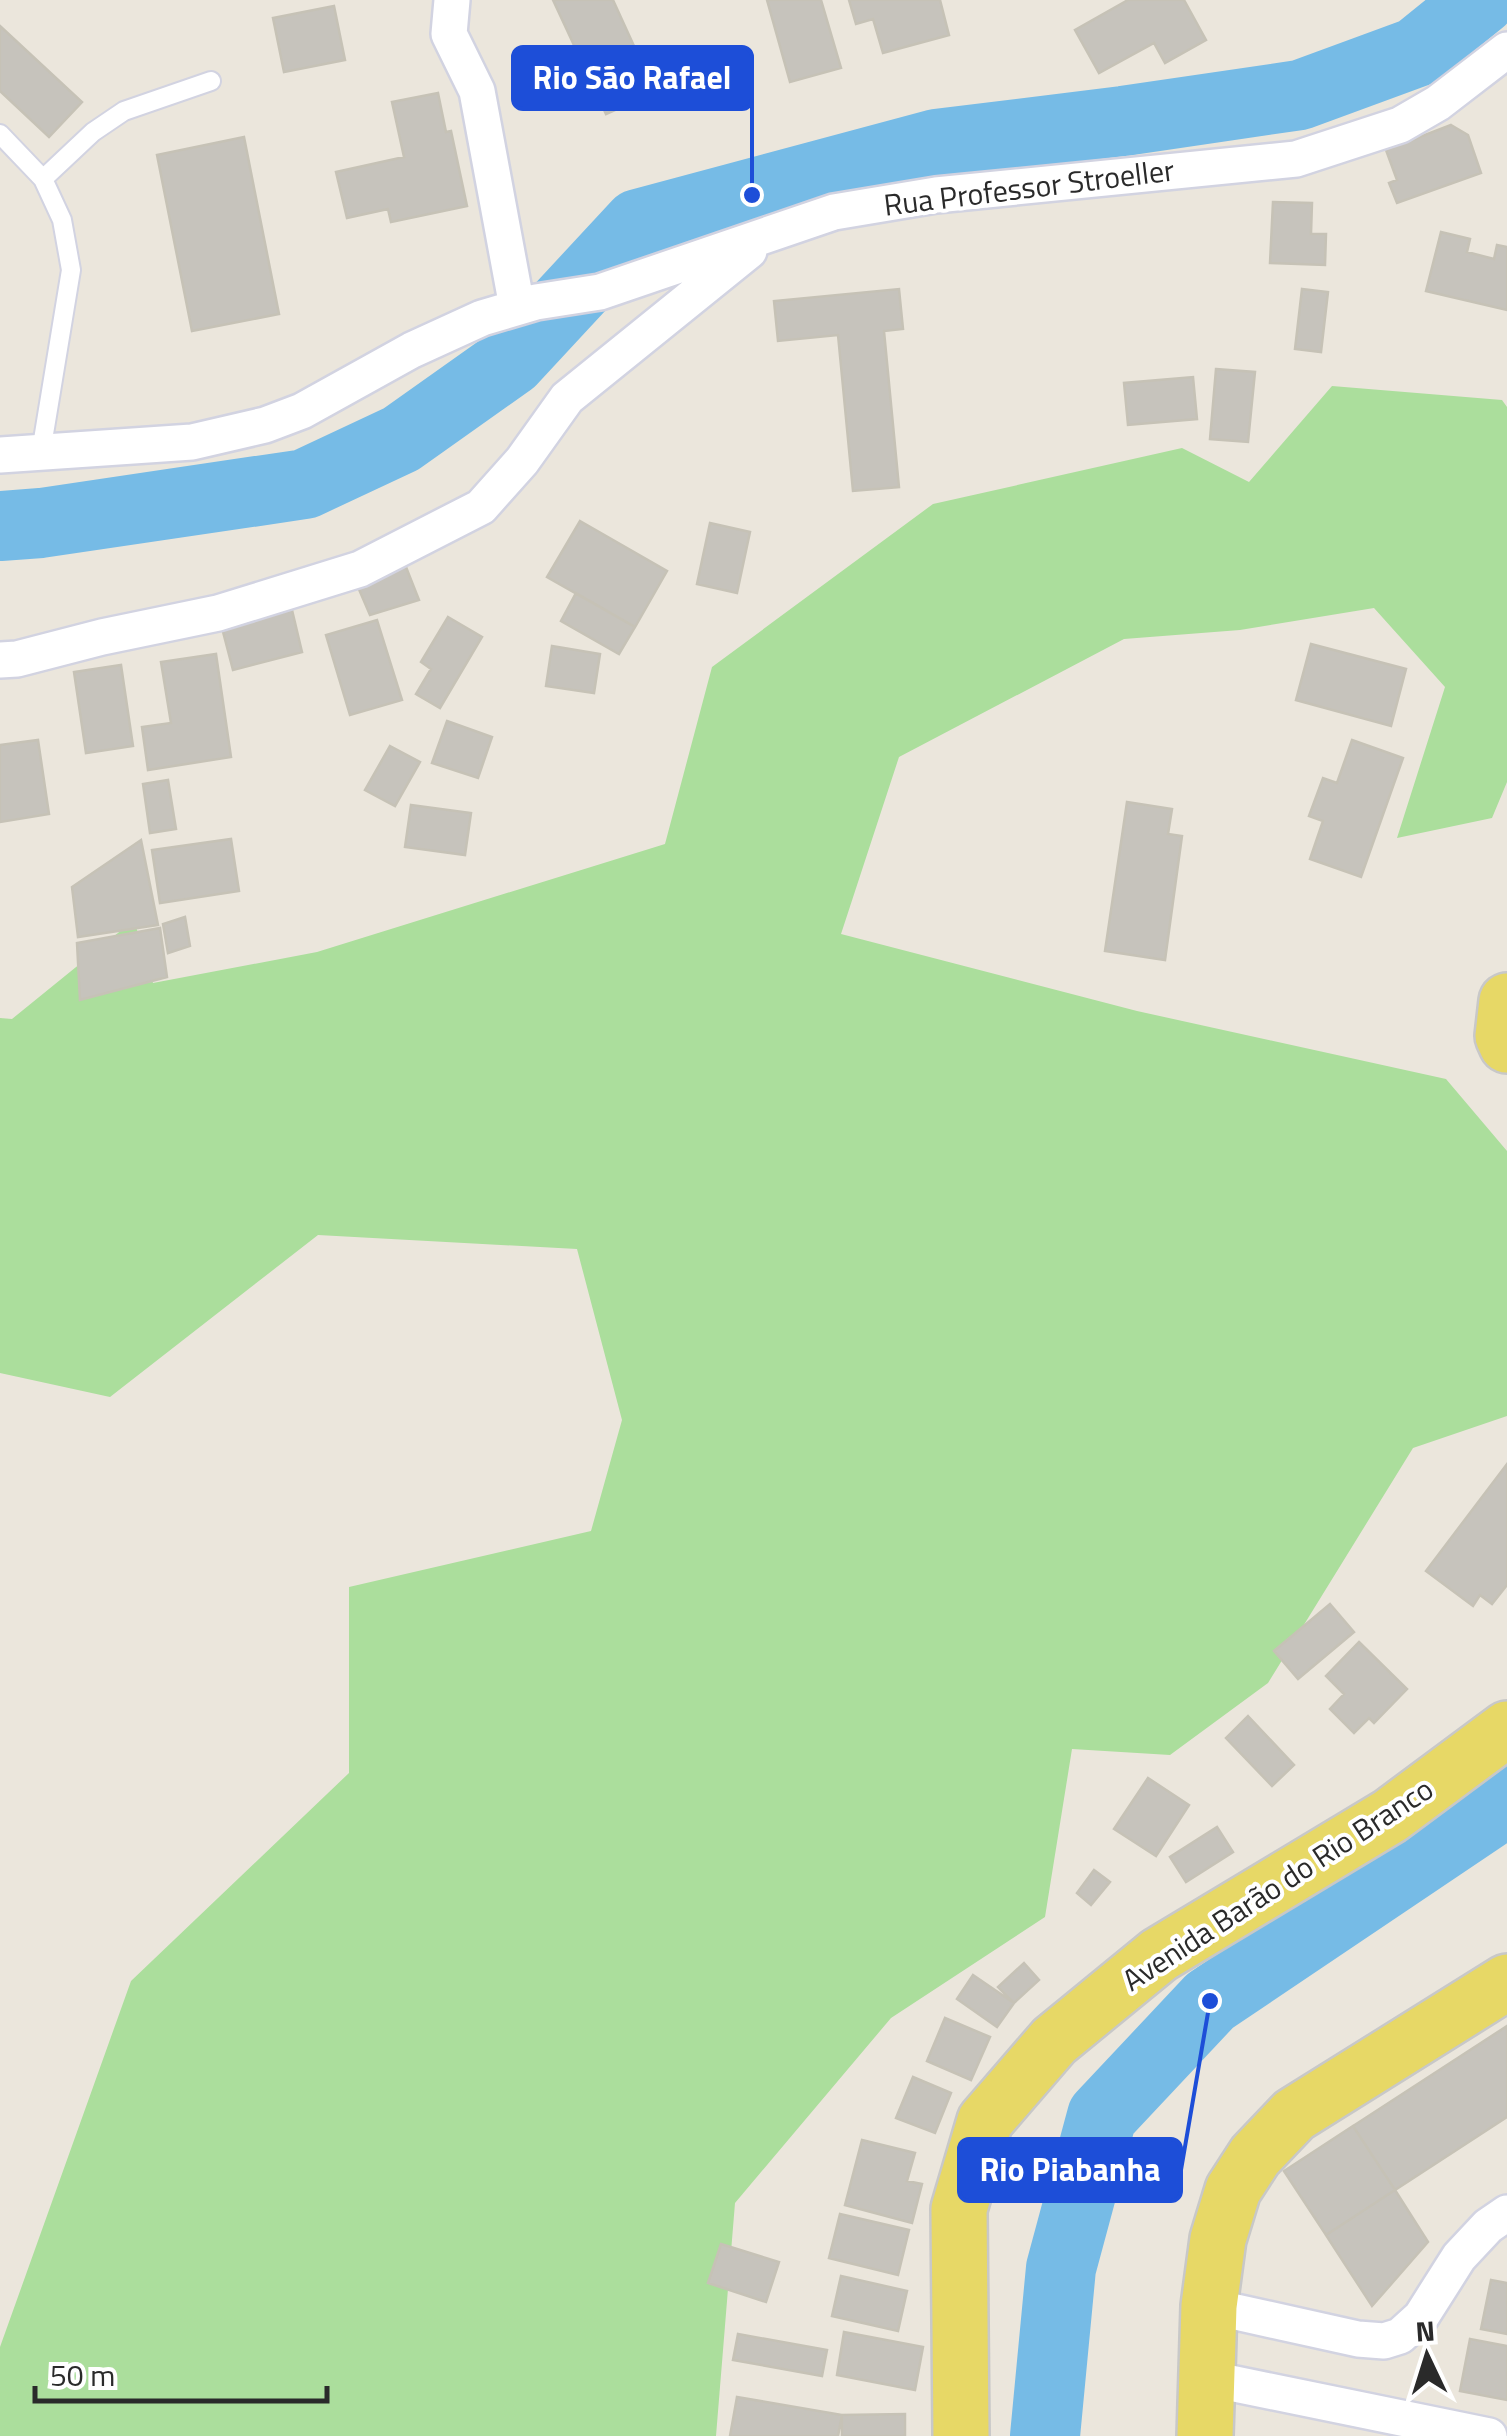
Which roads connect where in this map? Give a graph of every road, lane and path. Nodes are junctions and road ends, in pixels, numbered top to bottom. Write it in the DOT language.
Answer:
graph roads {
  1 [pos="452,0"];
  2 [pos="1507,50"];
  3 [pos="211,81"];
  4 [pos="0,134"];
  5 [pos="43,180"];
  6 [pos="770,234"];
  7 [pos="526,304"];
  8 [pos="41,452"];
  9 [pos="0,455"];
  10 [pos="0,660"];
  11 [pos="1507,1001"];
  12 [pos="1507,1046"];
  13 [pos="1507,1729"];
  14 [pos="1507,1982"];
  15 [pos="1507,2213"];
  16 [pos="1209,2306"];
  17 [pos="1206,2378"];
  18 [pos="962,2436"];
  19 [pos="1205,2436"];
  20 [pos="1488,2436"];
  1 -- 7 [label="street"];
  2 -- 6 [label="street, Rua Professor Stroeller"];
  3 -- 5 [label="lane"];
  4 -- 5 [label="lane"];
  5 -- 8 [label="lane"];
  6 -- 7 [label="street, Rua Professor Stroeller"];
  6 -- 10 [label="street"];
  7 -- 8 [label="street, Rua Professor Stroeller"];
  8 -- 9 [label="street, Rua Professor Stroeller"];
  11 -- 12 [label="main road"];
  13 -- 18 [label="main road, Avenida Barão do Rio Branco"];
  14 -- 16 [label="main road"];
  15 -- 16 [label="street"];
  16 -- 17 [label="main road"];
  17 -- 19 [label="main road"];
  17 -- 20 [label="street"];
}
